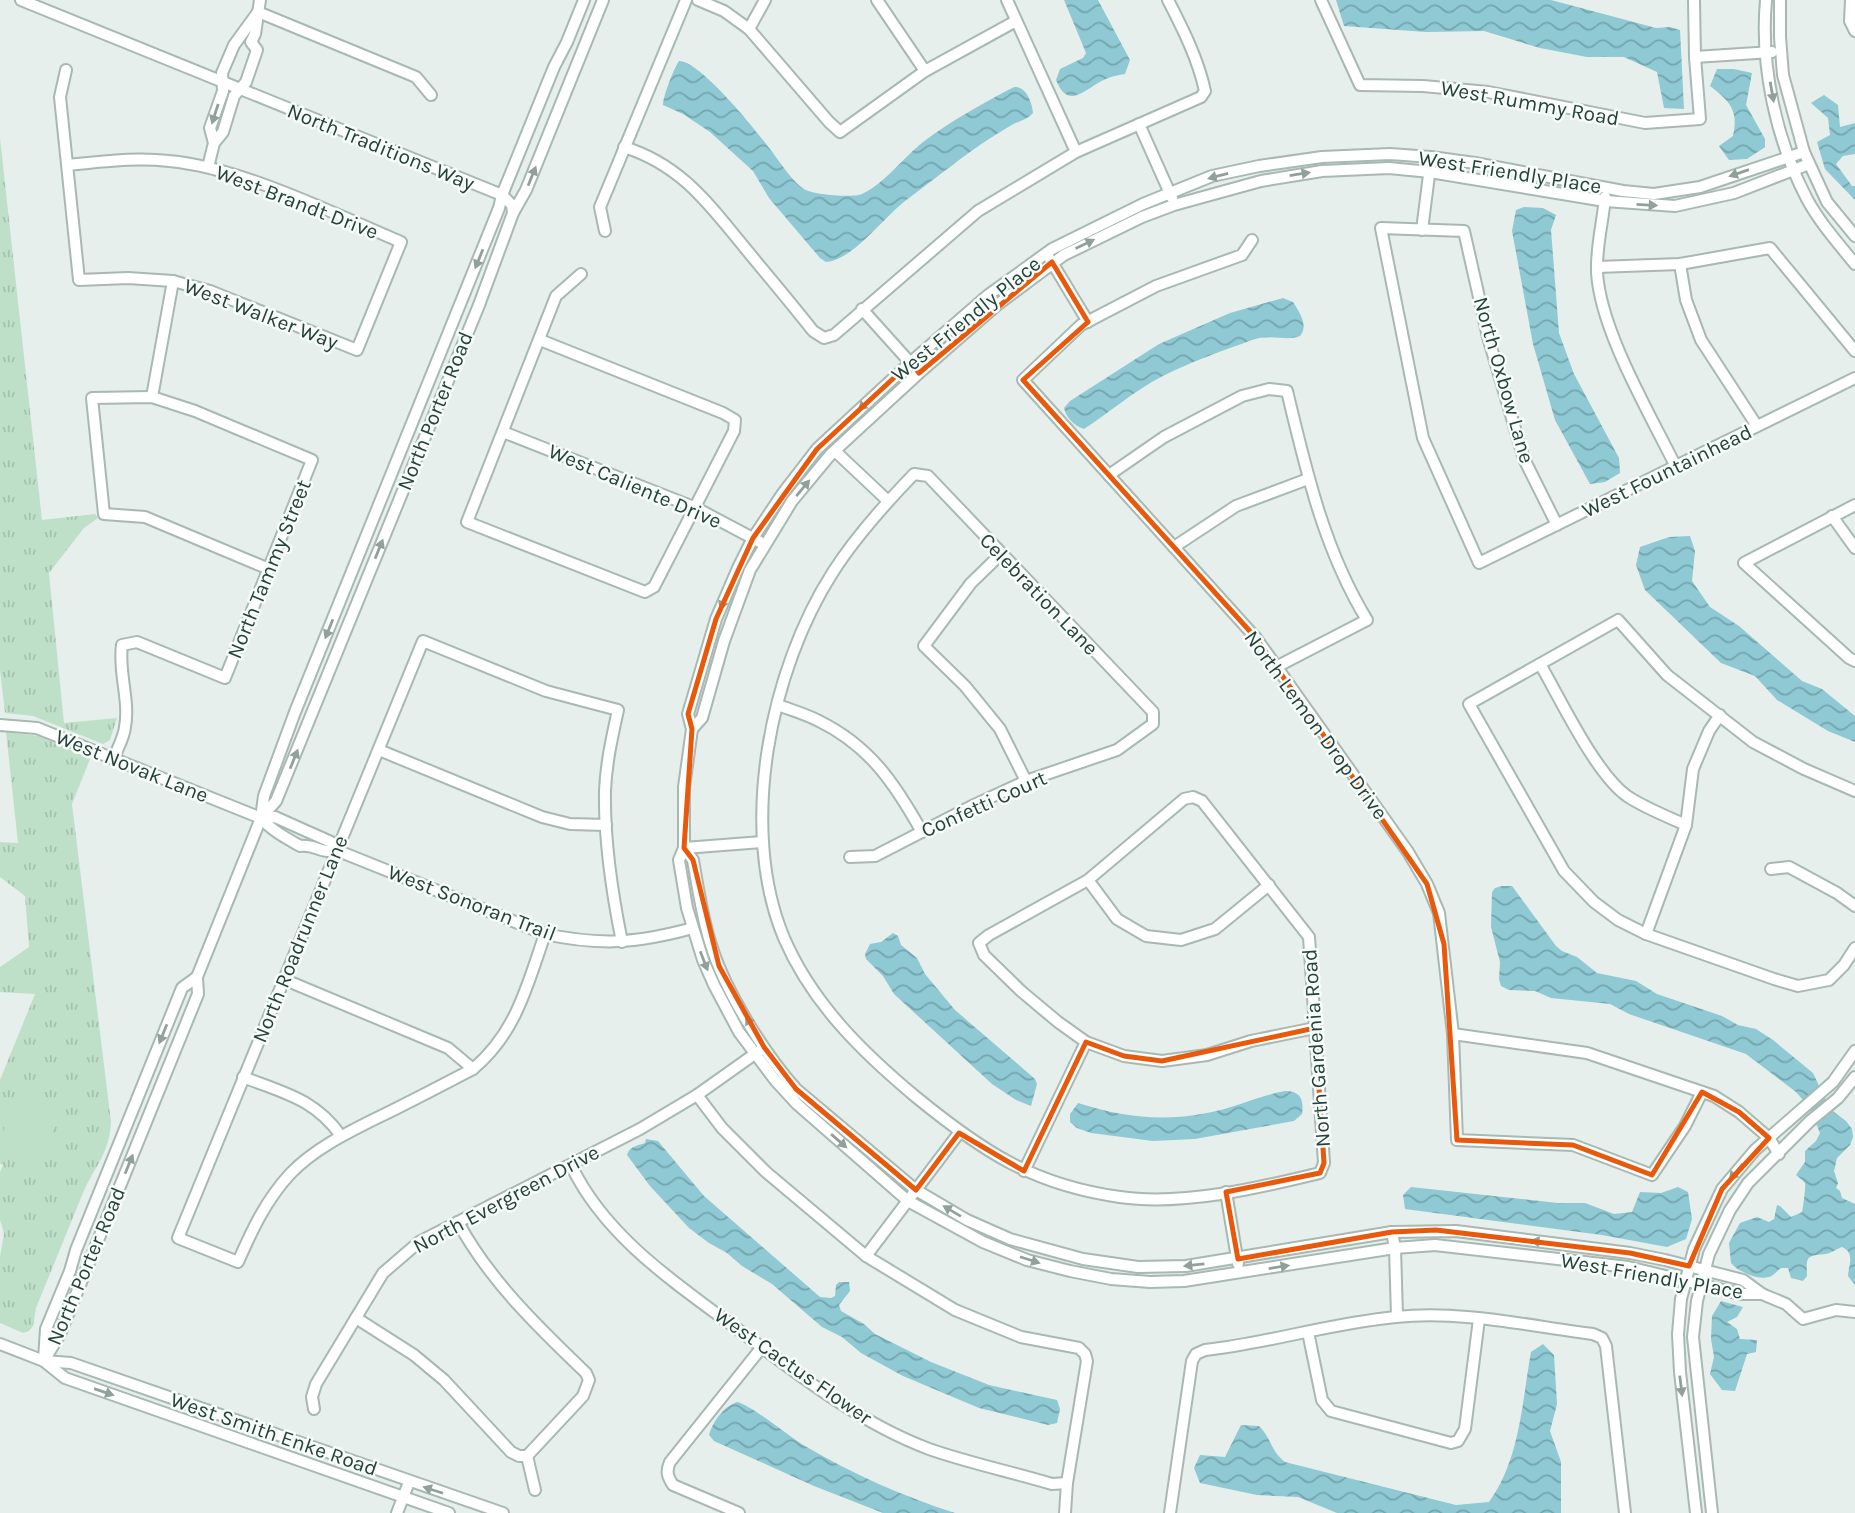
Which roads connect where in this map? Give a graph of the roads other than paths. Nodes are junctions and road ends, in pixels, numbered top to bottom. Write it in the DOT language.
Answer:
graph roads {
  1 [pos="21,0"];
  2 [pos="260,0"];
  3 [pos="584,0"];
  4 [pos="603,0"];
  5 [pos="686,0"];
  6 [pos="698,0"];
  7 [pos="765,0"];
  8 [pos="877,0"];
  9 [pos="1007,0"];
  10 [pos="1168,0"];
  11 [pos="1321,0"];
  12 [pos="1694,0"];
  13 [pos="1766,0"];
  14 [pos="1780,0"];
  15 [pos="1852,0"];
  16 [pos="258,12"];
  17 [pos="1016,21"];
  18 [pos="749,29"];
  19 [pos="1855,31"];
  20 [pos="1780,51"];
  21 [pos="1765,52"];
  22 [pos="1695,57"];
  23 [pos="66,70"];
  24 [pos="925,71"];
  25 [pos="223,82"];
  26 [pos="240,90"];
  27 [pos="431,94"];
  28 [pos="1139,124"];
  29 [pos="214,143"];
  30 [pos="624,147"];
  31 [pos="1076,152"];
  32 [pos="1804,152"];
  33 [pos="1431,157"];
  34 [pos="1789,157"];
  35 [pos="1809,163"];
  36 [pos="67,165"];
  37 [pos="208,167"];
  38 [pos="1794,170"];
  39 [pos="1430,172"];
  40 [pos="1606,188"];
  41 [pos="1169,192"];
  42 [pos="502,195"];
  43 [pos="1605,201"];
  44 [pos="1174,205"];
  45 [pos="513,213"];
  46 [pos="1422,230"];
  47 [pos="605,231"];
  48 [pos="1855,236"];
  49 [pos="1252,240"];
  50 [pos="1049,258"];
  51 [pos="1680,264"];
  52 [pos="1855,264"];
  53 [pos="1597,267"];
  54 [pos="581,274"];
  55 [pos="173,281"];
  56 [pos="862,309"];
  57 [pos="1088,322"];
  58 [pos="540,340"];
  59 [pos="357,350"];
  60 [pos="1855,351"];
  61 [pos="911,362"];
  62 [pos="919,373"];
  63 [pos="1855,378"];
  64 [pos="152,397"];
  65 [pos="1757,426"];
  66 [pos="503,432"];
  67 [pos="835,451"];
  68 [pos="1676,467"];
  69 [pos="1109,475"];
  70 [pos="1308,479"];
  71 [pos="888,501"];
  72 [pos="1855,505"];
  73 [pos="696,508"];
  74 [pos="1832,516"];
  75 [pos="1557,525"];
  76 [pos="753,538"];
  77 [pos="765,545"];
  78 [pos="1174,547"];
  79 [pos="1855,548"];
  80 [pos="1001,554"];
  81 [pos="269,569"];
  82 [pos="1855,661"];
  83 [pos="1540,664"];
  84 [pos="1276,667"];
  85 [pos="778,705"];
  86 [pos="1720,715"];
  87 [pos="1153,724"];
  88 [pos="0,725"];
  89 [pos="692,729"];
  90 [pos="379,750"];
  91 [pos="114,758"];
  92 [pos="1026,781"];
  93 [pos="1855,792"];
  94 [pos="261,818"];
  95 [pos="606,825"];
  96 [pos="1686,825"];
  97 [pos="922,832"];
  98 [pos="762,842"];
  99 [pos="684,849"];
  100 [pos="336,850"];
  101 [pos="850,858"];
  102 [pos="1771,869"];
  103 [pos="1088,880"];
  104 [pos="1269,885"];
  105 [pos="1855,906"];
  106 [pos="693,928"];
  107 [pos="545,934"];
  108 [pos="1646,934"];
  109 [pos="622,942"];
  110 [pos="1855,948"];
  111 [pos="197,976"];
  112 [pos="283,979"];
  113 [pos="1315,1028"];
  114 [pos="1453,1034"];
  115 [pos="1086,1042"];
  116 [pos="759,1051"];
  117 [pos="1855,1051"];
  118 [pos="473,1069"];
  119 [pos="243,1077"];
  120 [pos="1855,1077"];
  121 [pos="1702,1092"];
  122 [pos="697,1096"];
  123 [pos="959,1133"];
  124 [pos="341,1136"];
  125 [pos="1769,1138"];
  126 [pos="1779,1154"];
  127 [pos="571,1165"];
  128 [pos="1024,1171"];
  129 [pos="916,1190"];
  130 [pos="1226,1192"];
  131 [pos="908,1201"];
  132 [pos="458,1222"];
  133 [pos="1392,1232"];
  134 [pos="1395,1248"];
  135 [pos="866,1256"];
  136 [pos="1238,1259"];
  137 [pos="1689,1266"];
  138 [pos="1704,1270"];
  139 [pos="1239,1273"];
  140 [pos="1685,1280"];
  141 [pos="1700,1284"];
  142 [pos="1762,1294"];
  143 [pos="1855,1312"];
  144 [pos="1397,1316"];
  145 [pos="356,1318"];
  146 [pos="1479,1319"];
  147 [pos="1308,1332"];
  148 [pos="0,1344"];
  149 [pos="762,1347"];
  150 [pos="44,1362"];
  151 [pos="314,1409"];
  152 [pos="527,1456"];
  153 [pos="409,1482"];
  154 [pos="1067,1483"];
  155 [pos="535,1490"];
  156 [pos="404,1497"];
  157 [pos="397,1513"];
  158 [pos="449,1513"];
  159 [pos="503,1513"];
  160 [pos="739,1513"];
  161 [pos="1065,1513"];
  162 [pos="1170,1513"];
  163 [pos="1625,1513"];
  164 [pos="1696,1513"];
  165 [pos="1712,1513"];
  1 -- 25 [label="street, North Traditions Way"];
  2 -- 16 [label="street"];
  3 -- 42 [label="street, North Porter Road"];
  45 -- 4 [label="street, North Porter Road, one-way"];
  5 -- 30 [label="street"];
  6 -- 18 [label="street"];
  7 -- 18 [label="street"];
  8 -- 24 [label="street"];
  9 -- 17 [label="street"];
  10 -- 28 [label="street"];
  11 -- 22 [label="street, West Rummy Road"];
  12 -- 22 [label="street"];
  13 -- 21 [label="street"];
  14 -- 20 [label="street"];
  15 -- 19 [label="street"];
  16 -- 25 [label="street"];
  16 -- 26 [label="street"];
  16 -- 27 [label="street"];
  17 -- 24 [label="street"];
  17 -- 31 [label="street"];
  18 -- 24 [label="street"];
  20 -- 21 [label="street"];
  20 -- 32 [label="street"];
  21 -- 22 [label="street"];
  21 -- 34 [label="street, one-way"];
  23 -- 36 [label="street"];
  25 -- 26 [label="street, North Traditions Way"];
  25 -- 29 [label="street, one-way"];
  26 -- 29 [label="street"];
  26 -- 42 [label="street, North Traditions Way"];
  28 -- 31 [label="street"];
  28 -- 41 [label="street"];
  29 -- 37 [label="street"];
  30 -- 47 [label="street"];
  30 -- 56 [label="street"];
  31 -- 56 [label="street"];
  32 -- 34 [label="street, West Friendly Place"];
  32 -- 35 [label="street"];
  33 -- 39 [label="street"];
  33 -- 40 [label="street, West Friendly Place"];
  33 -- 41 [label="street, West Friendly Place, one-way"];
  34 -- 38 [label="street"];
  34 -- 40 [label="street, West Friendly Place, one-way"];
  35 -- 38 [label="street, West Friendly Place"];
  35 -- 48 [label="street"];
  36 -- 37 [label="street, West Brandt Drive"];
  36 -- 55 [label="street, West Walker Way"];
  37 -- 59 [label="street, West Brandt Drive"];
  43 -- 38 [label="street, West Friendly Place, one-way"];
  38 -- 52 [label="street"];
  39 -- 43 [label="street, West Friendly Place"];
  44 -- 39 [label="street, West Friendly Place, one-way"];
  39 -- 46 [label="street"];
  40 -- 43 [label="street"];
  41 -- 44 [label="street"];
  41 -- 50 [label="street, West Friendly Place"];
  42 -- 45 [label="street, North Traditions Way"];
  42 -- 94 [label="street, North Porter Road, one-way"];
  43 -- 53 [label="street"];
  50 -- 44 [label="street, West Friendly Place, one-way"];
  94 -- 45 [label="street, North Porter Road, one-way"];
  46 -- 75 [label="street, North Oxbow Lane"];
  46 -- 75 [label="street, West Fountainhead"];
  49 -- 57 [label="street"];
  50 -- 57 [label="street"];
  50 -- 61 [label="street, West Friendly Place"];
  50 -- 62 [label="street, West Friendly Place"];
  51 -- 53 [label="street"];
  51 -- 60 [label="street"];
  51 -- 65 [label="street"];
  53 -- 68 [label="street"];
  54 -- 58 [label="street"];
  55 -- 59 [label="street, West Walker Way"];
  55 -- 64 [label="street"];
  56 -- 61 [label="street"];
  57 -- 69 [label="street, North Lemon Drop Drive"];
  58 -- 66 [label="street"];
  58 -- 73 [label="street"];
  61 -- 62 [label="street"];
  61 -- 76 [label="street, West Friendly Place, one-way"];
  62 -- 67 [label="street, West Friendly Place"];
  63 -- 65 [label="street, West Fountainhead"];
  64 -- 81 [label="street, North Tammy Street"];
  64 -- 81 [label="street"];
  65 -- 68 [label="street, West Fountainhead"];
  66 -- 73 [label="street, West Caliente Drive"];
  66 -- 73 [label="street"];
  67 -- 71 [label="street"];
  77 -- 67 [label="street, West Friendly Place, one-way"];
  68 -- 75 [label="street, West Fountainhead"];
  69 -- 70 [label="street"];
  69 -- 78 [label="street, North Lemon Drop Drive"];
  70 -- 78 [label="street"];
  70 -- 84 [label="street"];
  71 -- 80 [label="street, Celebration Lane"];
  71 -- 85 [label="street"];
  72 -- 74 [label="street"];
  73 -- 76 [label="street, West Caliente Drive"];
  74 -- 79 [label="street"];
  74 -- 82 [label="street"];
  76 -- 77 [label="street, West Caliente Drive"];
  76 -- 89 [label="street, West Friendly Place, one-way"];
  77 -- 89 [label="street, West Friendly Place"];
  78 -- 84 [label="street, North Lemon Drop Drive"];
  80 -- 87 [label="street, Celebration Lane"];
  80 -- 92 [label="street"];
  81 -- 91 [label="street, North Tammy Street"];
  83 -- 86 [label="street"];
  83 -- 96 [label="street"];
  83 -- 108 [label="street"];
  84 -- 114 [label="street, North Lemon Drop Drive"];
  85 -- 97 [label="street"];
  85 -- 98 [label="street"];
  86 -- 93 [label="street"];
  86 -- 96 [label="street"];
  87 -- 92 [label="street, Confetti Court"];
  88 -- 91 [label="street, West Novak Lane"];
  89 -- 99 [label="street, West Friendly Place"];
  90 -- 95 [label="street"];
  90 -- 95 [label="street, North Roadrunner Lane"];
  90 -- 100 [label="street, North Roadrunner Lane"];
  91 -- 94 [label="street, West Novak Lane"];
  92 -- 97 [label="street, Confetti Court"];
  94 -- 100 [label="street, West Sonoran Trail"];
  94 -- 100 [label="street, West Sonoran Trail"];
  94 -- 111 [label="street, North Porter Road"];
  95 -- 109 [label="street"];
  96 -- 108 [label="street"];
  97 -- 101 [label="street, Confetti Court"];
  98 -- 99 [label="street"];
  98 -- 123 [label="street"];
  99 -- 106 [label="street, West Friendly Place"];
  116 -- 99 [label="street, West Friendly Place, one-way"];
  100 -- 107 [label="street, West Sonoran Trail"];
  100 -- 112 [label="street, North Roadrunner Lane"];
  102 -- 105 [label="street"];
  103 -- 104 [label="street"];
  103 -- 104 [label="street, North Gardenia Road"];
  103 -- 115 [label="street"];
  104 -- 113 [label="street, North Gardenia Road"];
  106 -- 109 [label="street, West Sonoran Trail"];
  106 -- 116 [label="street, West Friendly Place, one-way"];
  107 -- 109 [label="street, West Sonoran Trail"];
  107 -- 118 [label="street"];
  108 -- 110 [label="street"];
  150 -- 111 [label="street, North Porter Road, one-way"];
  111 -- 150 [label="street, North Porter Road, one-way"];
  112 -- 118 [label="street"];
  112 -- 119 [label="street, North Roadrunner Lane"];
  113 -- 115 [label="street"];
  113 -- 130 [label="street, North Gardenia Road"];
  114 -- 121 [label="street"];
  114 -- 121 [label="street, North Lemon Drop Drive"];
  115 -- 128 [label="street"];
  116 -- 122 [label="street, North Evergreen Drive"];
  116 -- 129 [label="street, West Friendly Place"];
  116 -- 131 [label="street, West Friendly Place, one-way"];
  117 -- 125 [label="street"];
  118 -- 124 [label="street"];
  119 -- 124 [label="street"];
  119 -- 124 [label="street, North Roadrunner Lane"];
  120 -- 126 [label="street"];
  121 -- 125 [label="street"];
  122 -- 127 [label="street, North Evergreen Drive"];
  122 -- 135 [label="street"];
  123 -- 128 [label="street"];
  123 -- 129 [label="street"];
  125 -- 126 [label="street"];
  125 -- 137 [label="street, one-way"];
  126 -- 138 [label="street"];
  127 -- 132 [label="street, North Evergreen Drive"];
  127 -- 149 [label="street, West Cactus Flower"];
  128 -- 130 [label="street"];
  129 -- 131 [label="street"];
  136 -- 129 [label="street, West Friendly Place, one-way"];
  130 -- 136 [label="street"];
  131 -- 135 [label="street"];
  131 -- 139 [label="street, West Friendly Place, one-way"];
  132 -- 145 [label="street, North Evergreen Drive"];
  132 -- 152 [label="street"];
  133 -- 134 [label="street"];
  133 -- 136 [label="street, West Friendly Place"];
  137 -- 133 [label="street, West Friendly Place, one-way"];
  139 -- 134 [label="street, West Friendly Place, one-way"];
  134 -- 140 [label="street, West Friendly Place"];
  134 -- 144 [label="street"];
  135 -- 154 [label="street"];
  136 -- 139 [label="street"];
  137 -- 138 [label="street, West Friendly Place"];
  137 -- 140 [label="street"];
  138 -- 141 [label="street"];
  138 -- 142 [label="street, West Friendly Place"];
  140 -- 141 [label="street, West Friendly Place"];
  140 -- 164 [label="street, one-way"];
  141 -- 142 [label="street, West Friendly Place"];
  141 -- 165 [label="street"];
  142 -- 143 [label="street"];
  144 -- 146 [label="street"];
  144 -- 147 [label="street"];
  145 -- 151 [label="street, North Evergreen Drive"];
  145 -- 152 [label="street"];
  146 -- 147 [label="street"];
  146 -- 163 [label="street"];
  147 -- 162 [label="street"];
  148 -- 150 [label="street, West Smith Enke Road"];
  149 -- 154 [label="street, West Cactus Flower"];
  149 -- 160 [label="street"];
  150 -- 153 [label="street, West Smith Enke Road"];
  150 -- 156 [label="street, West Smith Enke Road, one-way"];
  152 -- 155 [label="street"];
  153 -- 156 [label="street"];
  159 -- 153 [label="street, West Smith Enke Road, one-way"];
  154 -- 161 [label="street"];
  156 -- 157 [label="street"];
  156 -- 158 [label="street, West Smith Enke Road"];
}
